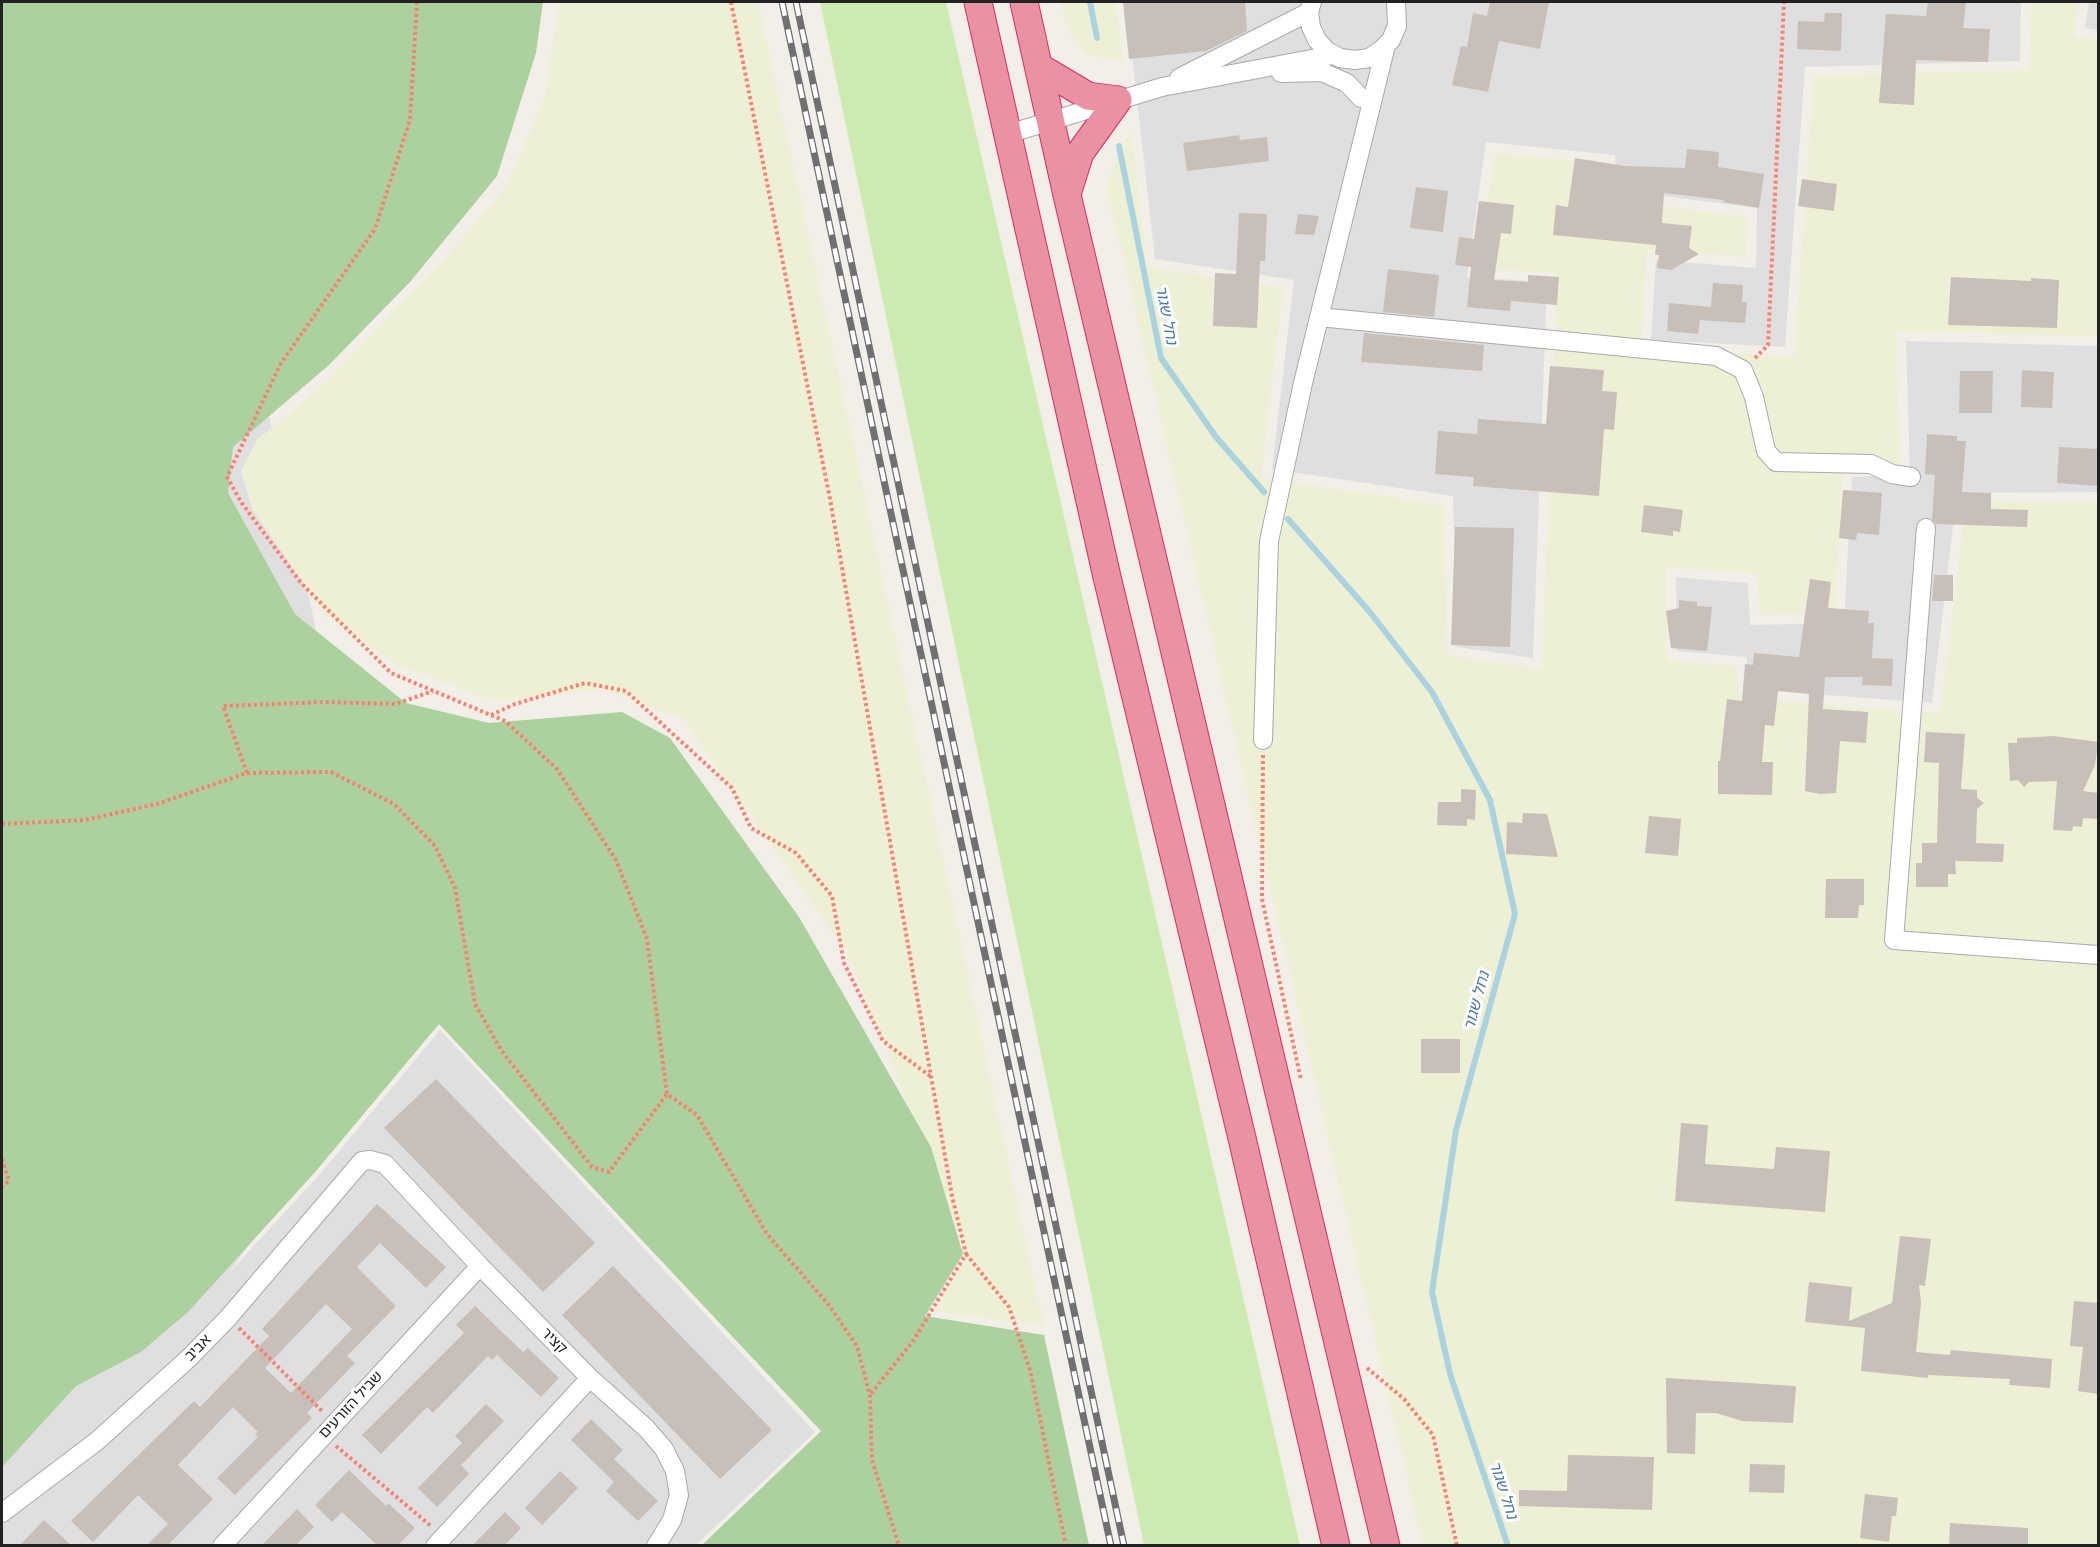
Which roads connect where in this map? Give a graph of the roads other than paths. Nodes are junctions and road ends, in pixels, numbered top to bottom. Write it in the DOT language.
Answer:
graph roads {
  1 [pos="978,2"];
  2 [pos="1024,2"];
  3 [pos="1396,2"];
  4 [pos="1311,7"];
  5 [pos="1386,45"];
  6 [pos="1333,54"];
  7 [pos="1355,60"];
  8 [pos="1039,68"];
  9 [pos="1234,74"];
  10 [pos="1162,87"];
  11 [pos="1361,98"];
  12 [pos="1118,100"];
  13 [pos="1052,120"];
  14 [pos="1366,126"];
  15 [pos="1008,134"];
  16 [pos="1067,195"];
  17 [pos="1319,317"];
  18 [pos="1911,477"];
  19 [pos="1926,528"];
  20 [pos="1263,740"];
  21 [pos="2098,955"];
  22 [pos="370,1160"];
  23 [pos="480,1266"];
  24 [pos="590,1378"];
  25 [pos="2,1513"];
  26 [pos="439,1541"];
  27 [pos="222,1545"];
  28 [pos="656,1545"];
  29 [pos="1336,1545"];
  30 [pos="1386,1545"];
  1 -- 15 [label="highway"];
  2 -- 8 [label="highway"];
  3 -- 5 [label="street"];
  4 -- 6 [label="street"];
  4 -- 10 [label="street"];
  5 -- 7 [label="street"];
  5 -- 14 [label="street"];
  6 -- 7 [label="street"];
  6 -- 9 [label="street"];
  7 -- 11 [label="street"];
  8 -- 12 [label="highway"];
  8 -- 13 [label="highway"];
  9 -- 10 [label="street"];
  9 -- 11 [label="street"];
  10 -- 12 [label="street"];
  11 -- 14 [label="street"];
  12 -- 13 [label="street"];
  12 -- 16 [label="highway"];
  13 -- 15 [label="street"];
  13 -- 16 [label="highway"];
  14 -- 17 [label="street"];
  15 -- 29 [label="highway"];
  16 -- 30 [label="highway"];
  17 -- 18 [label="street"];
  17 -- 20 [label="street"];
  19 -- 21 [label="street"];
  22 -- 23 [label="street, קציר"];
  22 -- 25 [label="street, אביב"];
  23 -- 24 [label="street, קציר"];
  23 -- 27 [label="street, שביל הזורעים"];
  24 -- 26 [label="street"];
  24 -- 28 [label="street, קציר"];
}
